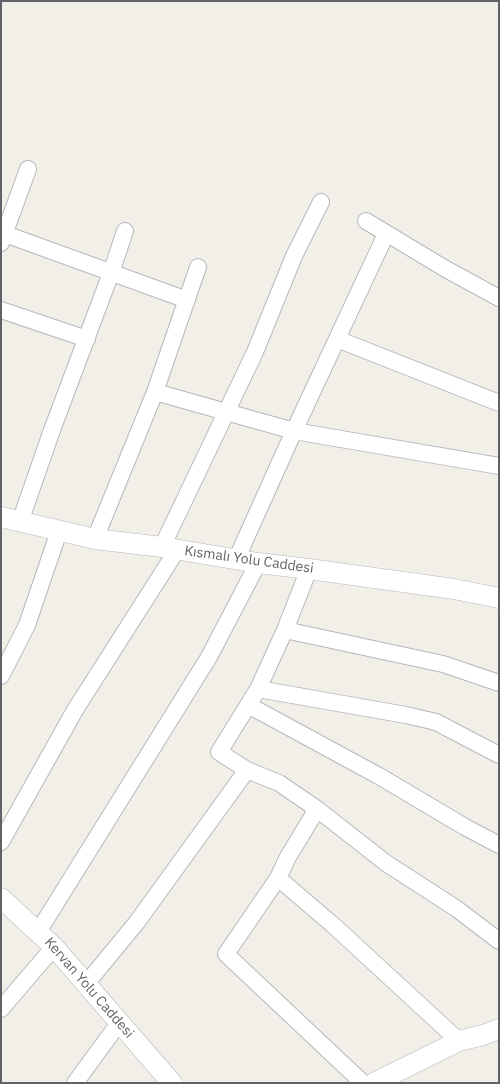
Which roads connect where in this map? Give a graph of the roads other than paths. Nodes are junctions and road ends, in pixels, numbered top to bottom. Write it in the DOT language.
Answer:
graph roads {
  1 [pos="28,168"];
  2 [pos="321,202"];
  3 [pos="366,221"];
  4 [pos="126,231"];
  5 [pos="386,234"];
  6 [pos="3,239"];
  7 [pos="198,267"];
  8 [pos="112,273"];
  9 [pos="499,298"];
  10 [pos="187,300"];
  11 [pos="1,310"];
  12 [pos="87,339"];
  13 [pos="337,339"];
  14 [pos="155,392"];
  15 [pos="499,403"];
  16 [pos="226,413"];
  17 [pos="294,431"];
  18 [pos="499,466"];
  19 [pos="10,520"];
  20 [pos="60,531"];
  21 [pos="95,539"];
  22 [pos="169,548"];
  23 [pos="236,560"];
  24 [pos="258,563"];
  25 [pos="309,569"];
  26 [pos="499,598"];
  27 [pos="285,630"];
  28 [pos="1,676"];
  29 [pos="499,683"];
  30 [pos="258,689"];
  31 [pos="248,705"];
  32 [pos="499,755"];
  33 [pos="247,770"];
  34 [pos="318,809"];
  35 [pos="1,842"];
  36 [pos="499,844"];
  37 [pos="278,878"];
  38 [pos="1,898"];
  39 [pos="38,932"];
  40 [pos="499,941"];
  41 [pos="54,947"];
  42 [pos="86,984"];
  43 [pos="1,1009"];
  44 [pos="119,1023"];
  45 [pos="499,1028"];
  46 [pos="459,1041"];
  47 [pos="75,1083"];
  48 [pos="172,1083"];
  49 [pos="363,1083"];
  50 [pos="374,1083"];
  1 -- 6 [label="street"];
  2 -- 16 [label="street"];
  3 -- 5 [label="street"];
  4 -- 8 [label="street"];
  5 -- 9 [label="street"];
  5 -- 13 [label="street"];
  6 -- 8 [label="street"];
  7 -- 10 [label="street"];
  8 -- 10 [label="street"];
  8 -- 12 [label="street"];
  10 -- 14 [label="street"];
  11 -- 12 [label="street"];
  12 -- 19 [label="street"];
  13 -- 15 [label="street"];
  13 -- 17 [label="street"];
  14 -- 16 [label="street"];
  14 -- 21 [label="street"];
  16 -- 17 [label="street"];
  16 -- 22 [label="street"];
  17 -- 18 [label="street"];
  17 -- 23 [label="street"];
  19 -- 20 [label="street, Kısmalı Yolu Caddesi"];
  20 -- 21 [label="street, Kısmalı Yolu Caddesi"];
  20 -- 28 [label="street"];
  21 -- 22 [label="street, Kısmalı Yolu Caddesi"];
  22 -- 23 [label="street, Kısmalı Yolu Caddesi"];
  22 -- 35 [label="street"];
  23 -- 24 [label="street, Kısmalı Yolu Caddesi"];
  24 -- 25 [label="street, Kısmalı Yolu Caddesi"];
  24 -- 39 [label="street"];
  25 -- 26 [label="street, Kısmalı Yolu Caddesi"];
  25 -- 27 [label="street"];
  27 -- 29 [label="street"];
  27 -- 30 [label="street"];
  30 -- 31 [label="street"];
  30 -- 32 [label="street"];
  31 -- 33 [label="street"];
  31 -- 36 [label="street"];
  33 -- 34 [label="street"];
  33 -- 42 [label="street"];
  34 -- 37 [label="street"];
  34 -- 40 [label="street"];
  37 -- 46 [label="street"];
  37 -- 49 [label="street"];
  38 -- 39 [label="street, Kervan Yolu Caddesi"];
  39 -- 41 [label="street, Kervan Yolu Caddesi"];
  41 -- 42 [label="street, Kervan Yolu Caddesi"];
  41 -- 43 [label="street"];
  42 -- 44 [label="street, Kervan Yolu Caddesi"];
  44 -- 47 [label="street"];
  44 -- 48 [label="street, Kervan Yolu Caddesi"];
  45 -- 46 [label="street"];
  46 -- 50 [label="street"];
}
